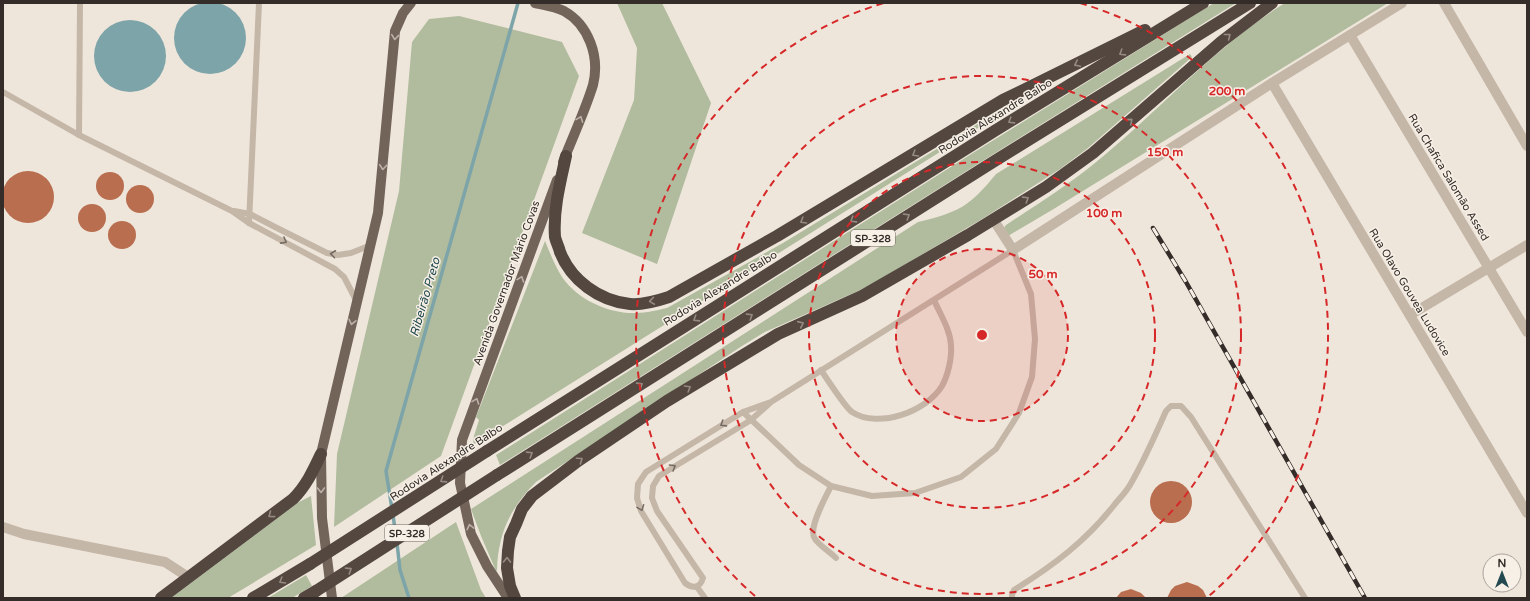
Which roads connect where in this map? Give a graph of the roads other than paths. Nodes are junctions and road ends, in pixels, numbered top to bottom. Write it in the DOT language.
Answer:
graph roads {
  1 [pos="80,3"];
  2 [pos="259,3"];
  3 [pos="411,3"];
  4 [pos="535,3"];
  5 [pos="1201,3"];
  6 [pos="1250,3"];
  7 [pos="1272,3"];
  8 [pos="1402,3"];
  9 [pos="1444,3"];
  10 [pos="1350,36"];
  11 [pos="1272,83"];
  12 [pos="3,92"];
  13 [pos="79,135"];
  14 [pos="1527,146"];
  15 [pos="566,156"];
  16 [pos="232,211"];
  17 [pos="250,214"];
  18 [pos="993,220"];
  19 [pos="249,223"];
  20 [pos="371,245"];
  21 [pos="1527,245"];
  22 [pos="1013,250"];
  23 [pos="1489,268"];
  24 [pos="934,300"];
  25 [pos="357,302"];
  26 [pos="1410,315"];
  27 [pos="1527,332"];
  28 [pos="821,370"];
  29 [pos="771,402"];
  30 [pos="743,412"];
  31 [pos="751,420"];
  32 [pos="320,454"];
  33 [pos="831,486"];
  34 [pos="1527,513"];
  35 [pos="3,527"];
  36 [pos="836,558"];
  37 [pos="188,577"];
  38 [pos="697,587"];
  39 [pos="161,598"];
  40 [pos="253,598"];
  41 [pos="304,598"];
  42 [pos="332,598"];
  43 [pos="508,598"];
  44 [pos="515,598"];
  45 [pos="705,598"];
  46 [pos="1012,598"];
  47 [pos="1305,598"];
  1 -- 13 [label="lane"];
  2 -- 17 [label="lane"];
  3 -- 20 [label="main road, one-way"];
  15 -- 4 [label="main road, Avenida Governador Mário Covas, one-way"];
  5 -- 15 [label="highway, one-way"];
  5 -- 40 [label="highway, Rodovia Alexandre Balbo / SP-328, one-way, bridge"];
  41 -- 6 [label="highway, SP-328, one-way, bridge"];
  18 -- 7 [label="highway, one-way"];
  8 -- 10 [label="street"];
  9 -- 14 [label="street"];
  10 -- 11 [label="street"];
  10 -- 23 [label="street, Rua Chafica Salomão Assed"];
  11 -- 22 [label="street"];
  11 -- 26 [label="street, Rua Olavo Gouvea Ludovice"];
  12 -- 13 [label="lane"];
  13 -- 16 [label="lane"];
  43 -- 15 [label="main road, Avenida Governador Mário Covas, one-way"];
  16 -- 17 [label="lane"];
  16 -- 19 [label="lane"];
  17 -- 19 [label="lane"];
  20 -- 17 [label="lane, one-way"];
  18 -- 22 [label="street"];
  44 -- 18 [label="highway, one-way"];
  19 -- 25 [label="lane, one-way"];
  20 -- 25 [label="main road"];
  21 -- 23 [label="street"];
  22 -- 24 [label="lane"];
  22 -- 33 [label="lane"];
  23 -- 26 [label="street"];
  23 -- 27 [label="street, Rua Chafica Salomão Assed"];
  24 -- 28 [label="lane"];
  24 -- 28 [label="lane"];
  25 -- 32 [label="main road, one-way"];
  26 -- 34 [label="street, Rua Olavo Gouvea Ludovice"];
  28 -- 29 [label="lane"];
  29 -- 30 [label="lane"];
  29 -- 31 [label="lane"];
  30 -- 31 [label="lane"];
  30 -- 38 [label="lane, one-way"];
  31 -- 33 [label="lane"];
  38 -- 31 [label="lane, one-way"];
  32 -- 37 [label="highway, one-way"];
  32 -- 42 [label="main road, one-way"];
  33 -- 36 [label="lane"];
  35 -- 37 [label="street"];
  37 -- 39 [label="highway"];
  38 -- 45 [label="lane"];
  46 -- 47 [label="lane"];
}
